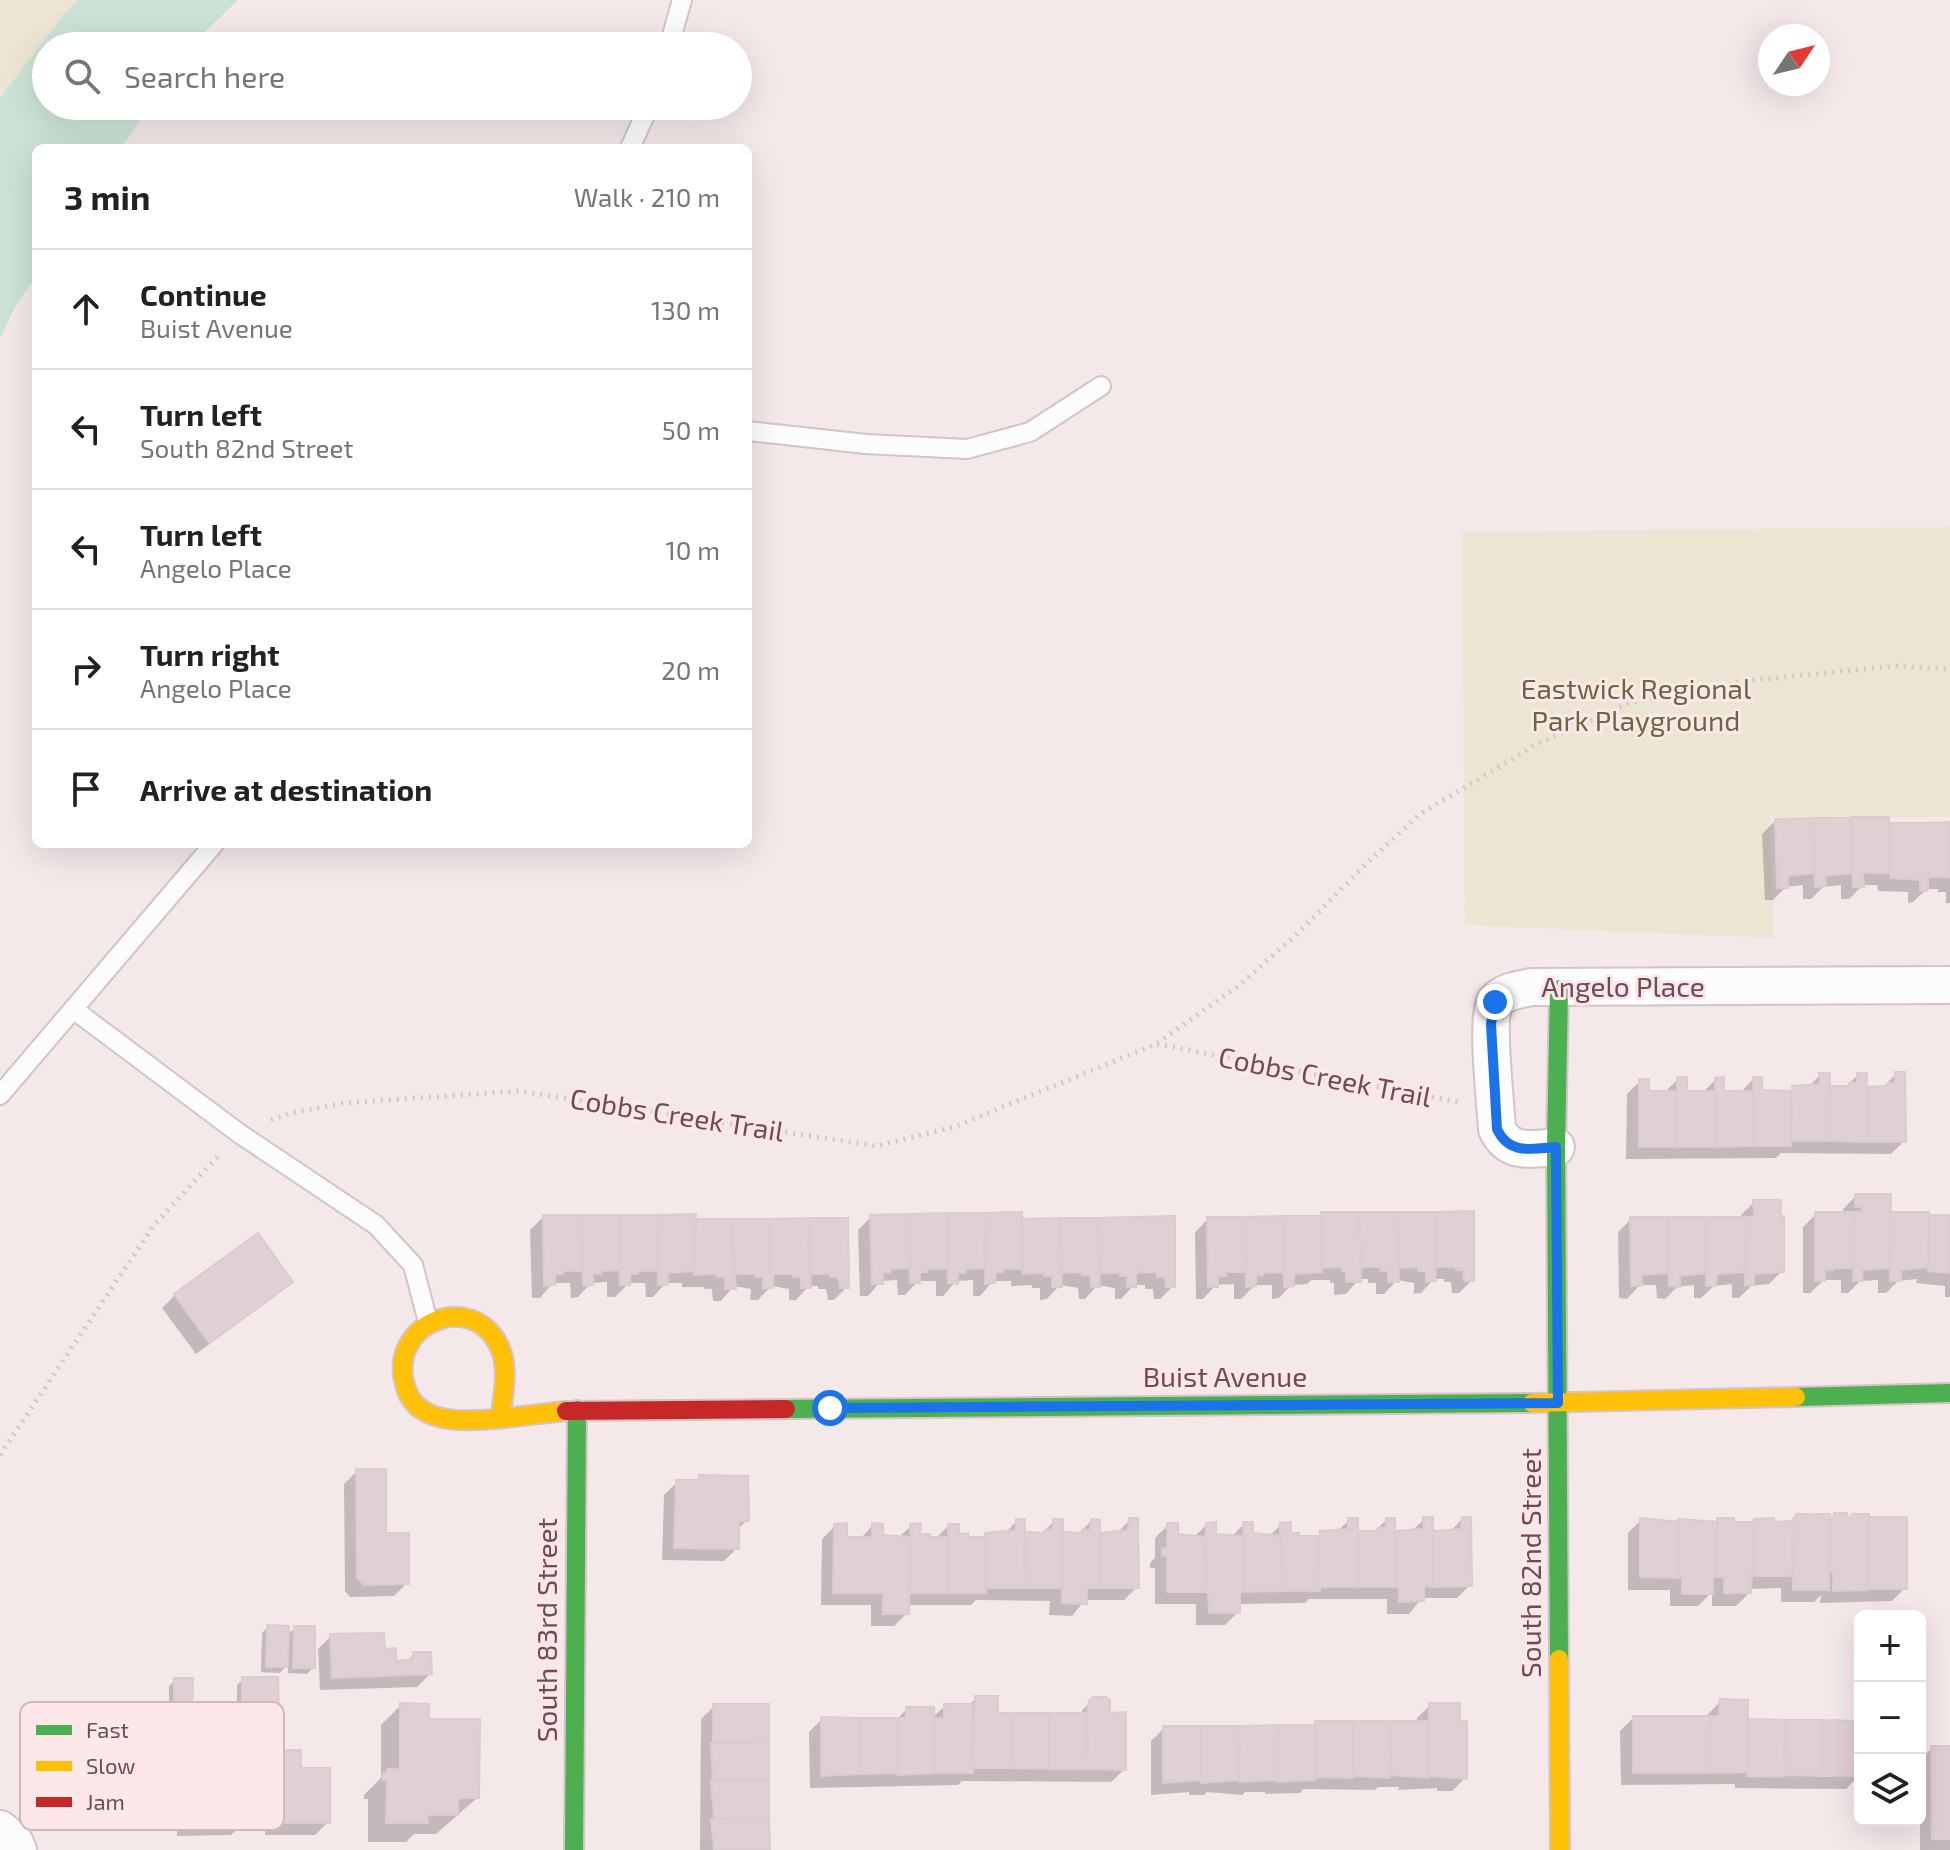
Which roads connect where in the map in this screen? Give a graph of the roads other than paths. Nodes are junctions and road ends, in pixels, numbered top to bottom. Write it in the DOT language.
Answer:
graph roads {
  1 [pos="682,0"];
  2 [pos="673,32"];
  3 [pos="643,120"];
  4 [pos="632,144"];
  5 [pos="1101,386"];
  6 [pos="752,431"];
  7 [pos="211,848"];
  8 [pos="1950,985"];
  9 [pos="1559,989"];
  10 [pos="73,1009"];
  11 [pos="0,1095"];
  12 [pos="1556,1147"];
  13 [pos="428,1322"];
  14 [pos="1950,1393"];
  15 [pos="1558,1403"];
  16 [pos="577,1410"];
  17 [pos="501,1415"];
  18 [pos="0,1829"];
  19 [pos="18,1850"];
  20 [pos="574,1850"];
  21 [pos="1560,1850"];
  1 -- 2 [label="lane"];
  3 -- 4 [label="lane"];
  5 -- 6 [label="lane"];
  7 -- 10 [label="lane"];
  8 -- 9 [label="street, Angelo Place"];
  9 -- 12 [label="street, South 82nd Street"];
  9 -- 12 [label="street, Angelo Place"];
  10 -- 11 [label="lane"];
  10 -- 13 [label="lane"];
  12 -- 15 [label="street, South 82nd Street"];
  13 -- 17 [label="street"];
  13 -- 17 [label="street, Buist Avenue"];
  14 -- 15 [label="street, Buist Avenue"];
  15 -- 16 [label="street, Buist Avenue"];
  15 -- 21 [label="street, South 82nd Street"];
  16 -- 17 [label="street, Buist Avenue"];
  16 -- 20 [label="street, South 83rd Street"];
  18 -- 19 [label="street"];
}
